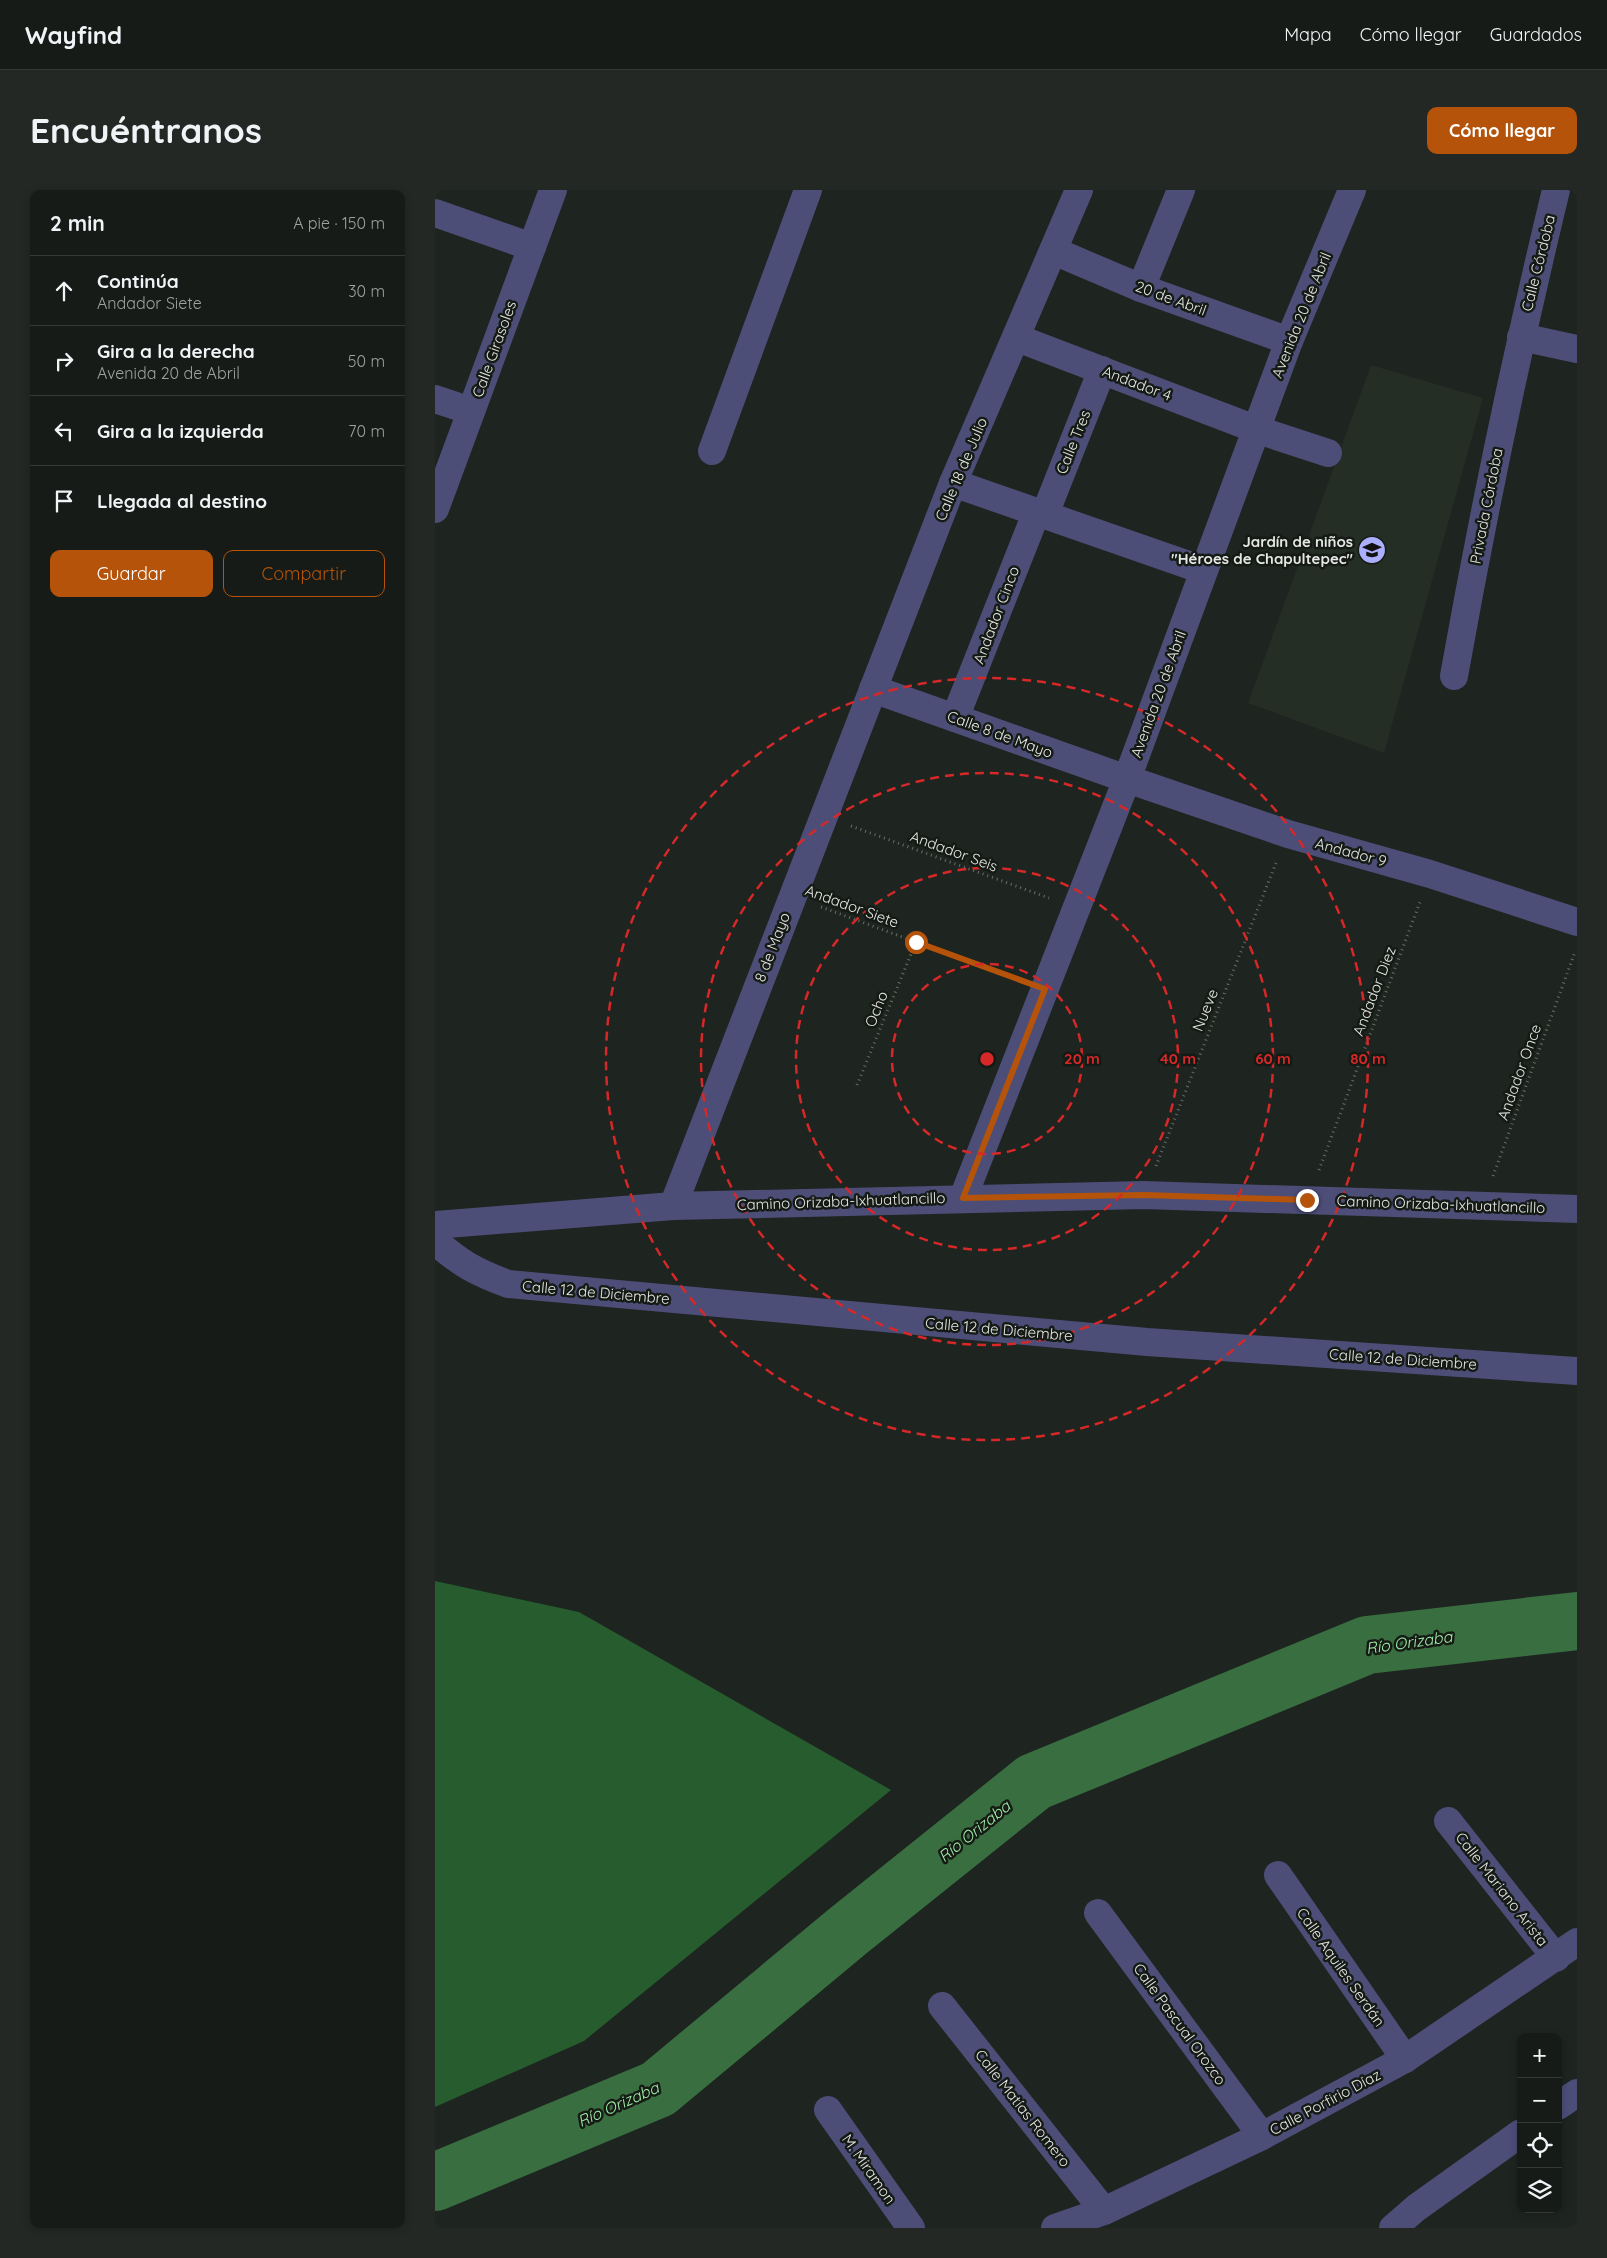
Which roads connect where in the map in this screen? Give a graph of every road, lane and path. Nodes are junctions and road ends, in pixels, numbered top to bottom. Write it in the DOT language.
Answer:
graph roads {
  1 [pos="553,190"];
  2 [pos="808,190"];
  3 [pos="1079,190"];
  4 [pos="1181,190"];
  5 [pos="1351,190"];
  6 [pos="1556,190"];
  7 [pos="435,212"];
  8 [pos="532,247"];
  9 [pos="1054,250"];
  10 [pos="1141,288"];
  11 [pos="1521,336"];
  12 [pos="1017,338"];
  13 [pos="1289,341"];
  14 [pos="1577,349"];
  15 [pos="1102,370"];
  16 [pos="435,399"];
  17 [pos="471,411"];
  18 [pos="1258,430"];
  19 [pos="712,450"];
  20 [pos="1327,453"];
  21 [pos="953,483"];
  22 [pos="435,509"];
  23 [pos="1041,512"];
  24 [pos="1203,570"];
  25 [pos="1454,676"];
  26 [pos="873,689"];
  27 [pos="955,718"];
  28 [pos="1127,780"];
  29 [pos="825,816"];
  30 [pos="1288,834"];
  31 [pos="1431,874"];
  32 [pos="792,896"];
  33 [pos="1076,908"];
  34 [pos="1577,922"];
  35 [pos="916,942"];
  36 [pos="1577,947"];
  37 [pos="1045,989"];
  38 [pos="857,1085"];
  39 [pos="1144,1195"];
  40 [pos="963,1198"];
  41 [pos="1307,1200"];
  42 [pos="673,1206"];
  43 [pos="1482,1206"];
  44 [pos="1577,1209"];
  45 [pos="435,1225"];
  46 [pos="435,1241"];
  47 [pos="1577,1371"];
  48 [pos="1448,1821"];
  49 [pos="1278,1875"];
  50 [pos="1098,1913"];
  51 [pos="1577,1942"];
  52 [pos="1556,1958"];
  53 [pos="942,2006"];
  54 [pos="1405,2059"];
  55 [pos="1577,2093"];
  56 [pos="1562,2103"];
  57 [pos="828,2110"];
  58 [pos="1262,2136"];
  59 [pos="1517,2136"];
  60 [pos="1104,2211"];
  61 [pos="911,2228"];
  62 [pos="1055,2228"];
  63 [pos="1393,2228"];
  1 -- 8 [label="street, Calle Girasoles"];
  2 -- 19 [label="street"];
  3 -- 9 [label="street, Calle 18 de Julio"];
  4 -- 10 [label="street"];
  5 -- 13 [label="street, Avenida 20 de Abril"];
  6 -- 11 [label="street, Calle Córdoba"];
  7 -- 8 [label="street"];
  8 -- 17 [label="street, Calle Girasoles"];
  9 -- 10 [label="street, 20 de Abril"];
  9 -- 12 [label="street, Calle 18 de Julio"];
  10 -- 13 [label="street, 20 de Abril"];
  11 -- 14 [label="street"];
  11 -- 25 [label="street, Privada Córdoba"];
  12 -- 15 [label="street, Andador 4"];
  12 -- 21 [label="street, Calle 18 de Julio"];
  13 -- 18 [label="street, Avenida 20 de Abril"];
  15 -- 18 [label="street, Andador 4"];
  15 -- 23 [label="street, Calle Tres"];
  16 -- 17 [label="street"];
  17 -- 22 [label="street, Calle Girasoles"];
  18 -- 20 [label="street, Andador 4"];
  18 -- 24 [label="street, Avenida 20 de Abril"];
  21 -- 23 [label="street"];
  21 -- 26 [label="street, Calle 18 de Julio"];
  23 -- 24 [label="street"];
  23 -- 27 [label="street, Andador Cinco"];
  24 -- 28 [label="street, Avenida 20 de Abril"];
  26 -- 27 [label="street, Calle 8 de Mayo"];
  26 -- 29 [label="street, 8 de Mayo"];
  27 -- 28 [label="street, Calle 8 de Mayo"];
  28 -- 30 [label="street, Andador 9"];
  28 -- 33 [label="street, Avenida 20 de Abril"];
  29 -- 32 [label="street, 8 de Mayo"];
  29 -- 33 [label="path, Andador Seis"];
  30 -- 31 [label="street, Andador 9"];
  30 -- 39 [label="path, Nueve"];
  31 -- 34 [label="street, Andador 9"];
  31 -- 41 [label="path, Andador Diez"];
  32 -- 35 [label="path, Andador Siete"];
  32 -- 42 [label="street, 8 de Mayo"];
  33 -- 37 [label="street, Avenida 20 de Abril"];
  35 -- 37 [label="path, Andador Siete"];
  35 -- 38 [label="path, Ocho"];
  36 -- 43 [label="path, Andador Once"];
  37 -- 40 [label="street, Avenida 20 de Abril"];
  39 -- 40 [label="street, Camino Orizaba-Ixhuatlancillo"];
  39 -- 41 [label="street, Camino Orizaba-Ixhuatlancillo"];
  40 -- 42 [label="street, Camino Orizaba-Ixhuatlancillo"];
  41 -- 43 [label="street, Camino Orizaba-Ixhuatlancillo"];
  42 -- 45 [label="street, Camino Orizaba-Ixhuatlancillo"];
  43 -- 44 [label="street, Camino Orizaba-Ixhuatlancillo"];
  46 -- 47 [label="street, Calle 12 de Diciembre"];
  48 -- 52 [label="street, Calle Mariano Arista"];
  49 -- 54 [label="street, Calle Aquiles Serdán"];
  50 -- 58 [label="street, Calle Pascual Orozco"];
  51 -- 52 [label="street, Calle Porfirio Díaz"];
  52 -- 54 [label="street, Calle Porfirio Díaz"];
  53 -- 60 [label="street, Calle Matías Romero"];
  54 -- 58 [label="street, Calle Porfirio Díaz"];
  55 -- 56 [label="street"];
  57 -- 61 [label="street, M. Miramon"];
  58 -- 60 [label="street, Calle Porfirio Díaz"];
  59 -- 63 [label="street"];
  60 -- 62 [label="street, Calle Porfirio Díaz"];
}
